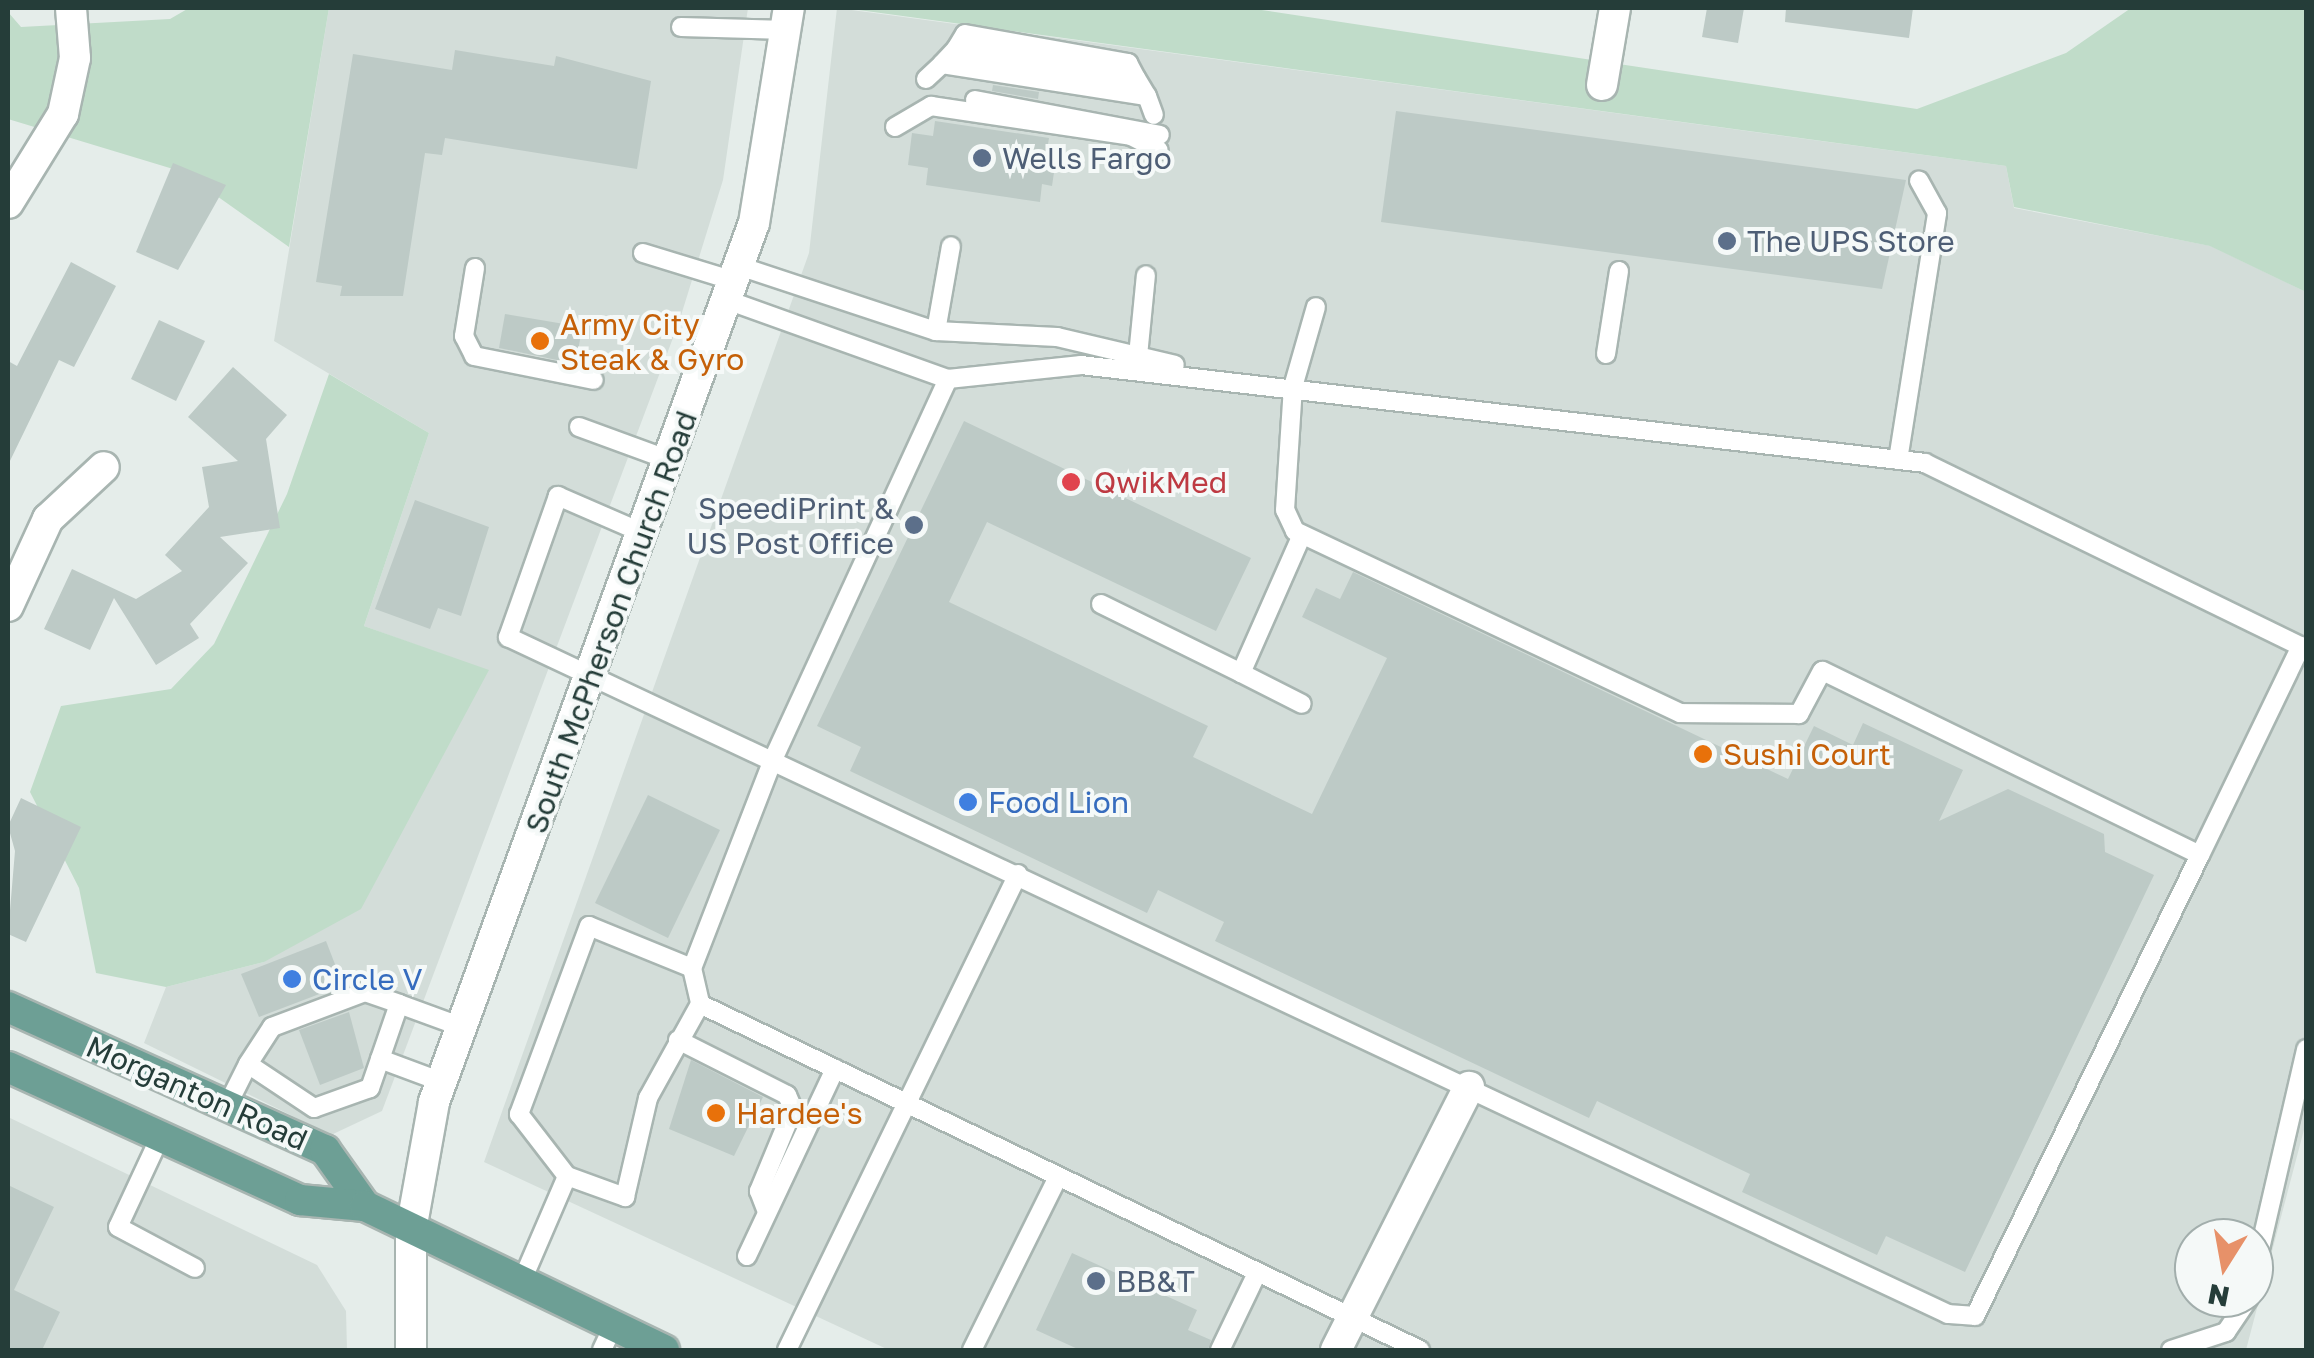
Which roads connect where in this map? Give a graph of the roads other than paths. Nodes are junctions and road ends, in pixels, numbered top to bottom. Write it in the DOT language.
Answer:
graph roads {
  1 [pos="71,8"];
  2 [pos="1615,8"];
  3 [pos="788,19"];
  4 [pos="682,26"];
  5 [pos="942,64"];
  6 [pos="926,79"];
  7 [pos="1602,85"];
  8 [pos="1147,96"];
  9 [pos="1154,115"];
  10 [pos="899,118"];
  11 [pos="1159,143"];
  12 [pos="1919,182"];
  13 [pos="8,203"];
  14 [pos="950,246"];
  15 [pos="643,253"];
  16 [pos="476,268"];
  17 [pos="1619,271"];
  18 [pos="1146,275"];
  19 [pos="733,282"];
  20 [pos="1316,307"];
  21 [pos="936,331"];
  22 [pos="1606,354"];
  23 [pos="1138,356"];
  24 [pos="948,379"];
  25 [pos="594,380"];
  26 [pos="1243,381"];
  27 [pos="1292,387"];
  28 [pos="578,426"];
  29 [pos="669,460"];
  30 [pos="1898,460"];
  31 [pos="104,468"];
  32 [pos="643,534"];
  33 [pos="1302,534"];
  34 [pos="1101,604"];
  35 [pos="8,606"];
  36 [pos="2304,647"];
  37 [pos="593,673"];
  38 [pos="1241,673"];
  39 [pos="1302,704"];
  40 [pos="774,757"];
  41 [pos="2200,855"];
  42 [pos="1018,874"];
  43 [pos="692,968"];
  44 [pos="400,1004"];
  45 [pos="700,1004"];
  46 [pos="8,1007"];
  47 [pos="462,1027"];
  48 [pos="678,1040"];
  49 [pos="2306,1049"];
  50 [pos="380,1059"];
  51 [pos="248,1064"];
  52 [pos="8,1067"];
  53 [pos="836,1069"];
  54 [pos="442,1082"];
  55 [pos="1470,1087"];
  56 [pos="300,1098"];
  57 [pos="908,1104"];
  58 [pos="228,1106"];
  59 [pos="285,1132"];
  60 [pos="160,1137"];
  61 [pos="567,1176"];
  62 [pos="1058,1177"];
  63 [pos="365,1206"];
  64 [pos="767,1212"];
  65 [pos="2267,1218"];
  66 [pos="410,1230"];
  67 [pos="747,1256"];
  68 [pos="195,1268"];
  69 [pos="1256,1273"];
  70 [pos="521,1282"];
  71 [pos="2235,1318"];
  72 [pos="1352,1319"];
  73 [pos="608,1339"];
  74 [pos="411,1350"];
  75 [pos="664,1350"];
  76 [pos="787,1350"];
  77 [pos="972,1350"];
  78 [pos="1220,1350"];
  79 [pos="1336,1350"];
  80 [pos="1420,1350"];
  81 [pos="2172,1350"];
  1 -- 13 [label="main road"];
  2 -- 7 [label="main road"];
  3 -- 4 [label="lane"];
  3 -- 19 [label="main road, South McPherson Church Road"];
  5 -- 6 [label="lane"];
  5 -- 8 [label="lane"];
  5 -- 8 [label="lane"];
  8 -- 9 [label="lane"];
  10 -- 11 [label="lane"];
  12 -- 30 [label="lane"];
  14 -- 21 [label="lane"];
  15 -- 19 [label="lane"];
  16 -- 25 [label="lane"];
  17 -- 22 [label="lane"];
  18 -- 23 [label="lane"];
  19 -- 21 [label="lane"];
  19 -- 24 [label="lane"];
  19 -- 29 [label="main road, South McPherson Church Road"];
  20 -- 27 [label="lane"];
  21 -- 23 [label="lane"];
  23 -- 26 [label="lane"];
  24 -- 26 [label="lane"];
  24 -- 40 [label="lane"];
  26 -- 27 [label="lane"];
  27 -- 30 [label="lane"];
  27 -- 33 [label="lane"];
  28 -- 29 [label="lane"];
  29 -- 32 [label="main road, South McPherson Church Road"];
  30 -- 36 [label="lane"];
  31 -- 35 [label="main road"];
  32 -- 37 [label="main road, South McPherson Church Road"];
  32 -- 37 [label="lane"];
  33 -- 38 [label="lane"];
  33 -- 41 [label="lane"];
  34 -- 38 [label="lane"];
  36 -- 41 [label="lane"];
  37 -- 40 [label="lane"];
  37 -- 47 [label="main road, South McPherson Church Road"];
  38 -- 39 [label="lane"];
  40 -- 42 [label="lane"];
  40 -- 43 [label="lane"];
  41 -- 55 [label="lane"];
  42 -- 55 [label="lane"];
  42 -- 57 [label="lane"];
  43 -- 45 [label="lane"];
  43 -- 61 [label="lane"];
  44 -- 47 [label="lane"];
  44 -- 50 [label="lane"];
  44 -- 51 [label="lane"];
  45 -- 48 [label="lane"];
  45 -- 53 [label="lane"];
  46 -- 58 [label="main road, Morganton Road"];
  47 -- 54 [label="main road, South McPherson Church Road"];
  48 -- 61 [label="lane"];
  48 -- 64 [label="lane"];
  49 -- 65 [label="lane"];
  50 -- 54 [label="lane"];
  50 -- 56 [label="lane"];
  51 -- 56 [label="lane"];
  51 -- 58 [label="lane"];
  52 -- 60 [label="main road, Morganton Road"];
  53 -- 57 [label="lane"];
  53 -- 64 [label="lane"];
  54 -- 66 [label="main road, South McPherson Church Road"];
  55 -- 72 [label="main road"];
  56 -- 59 [label="lane"];
  57 -- 62 [label="lane"];
  57 -- 76 [label="lane"];
  58 -- 59 [label="main road, Morganton Road"];
  59 -- 63 [label="main road, Morganton Road"];
  60 -- 63 [label="main road, Morganton Road"];
  60 -- 68 [label="lane"];
  61 -- 70 [label="lane"];
  62 -- 69 [label="lane"];
  62 -- 77 [label="lane"];
  63 -- 66 [label="main road, Morganton Road"];
  64 -- 67 [label="lane"];
  66 -- 70 [label="main road, Morganton Road"];
  66 -- 74 [label="main road, South McPherson Church Road"];
  69 -- 72 [label="lane"];
  69 -- 78 [label="lane"];
  70 -- 73 [label="main road, Morganton Road"];
  71 -- 81 [label="lane"];
  72 -- 79 [label="main road"];
  72 -- 80 [label="lane"];
  73 -- 75 [label="main road, Morganton Road"];
}
